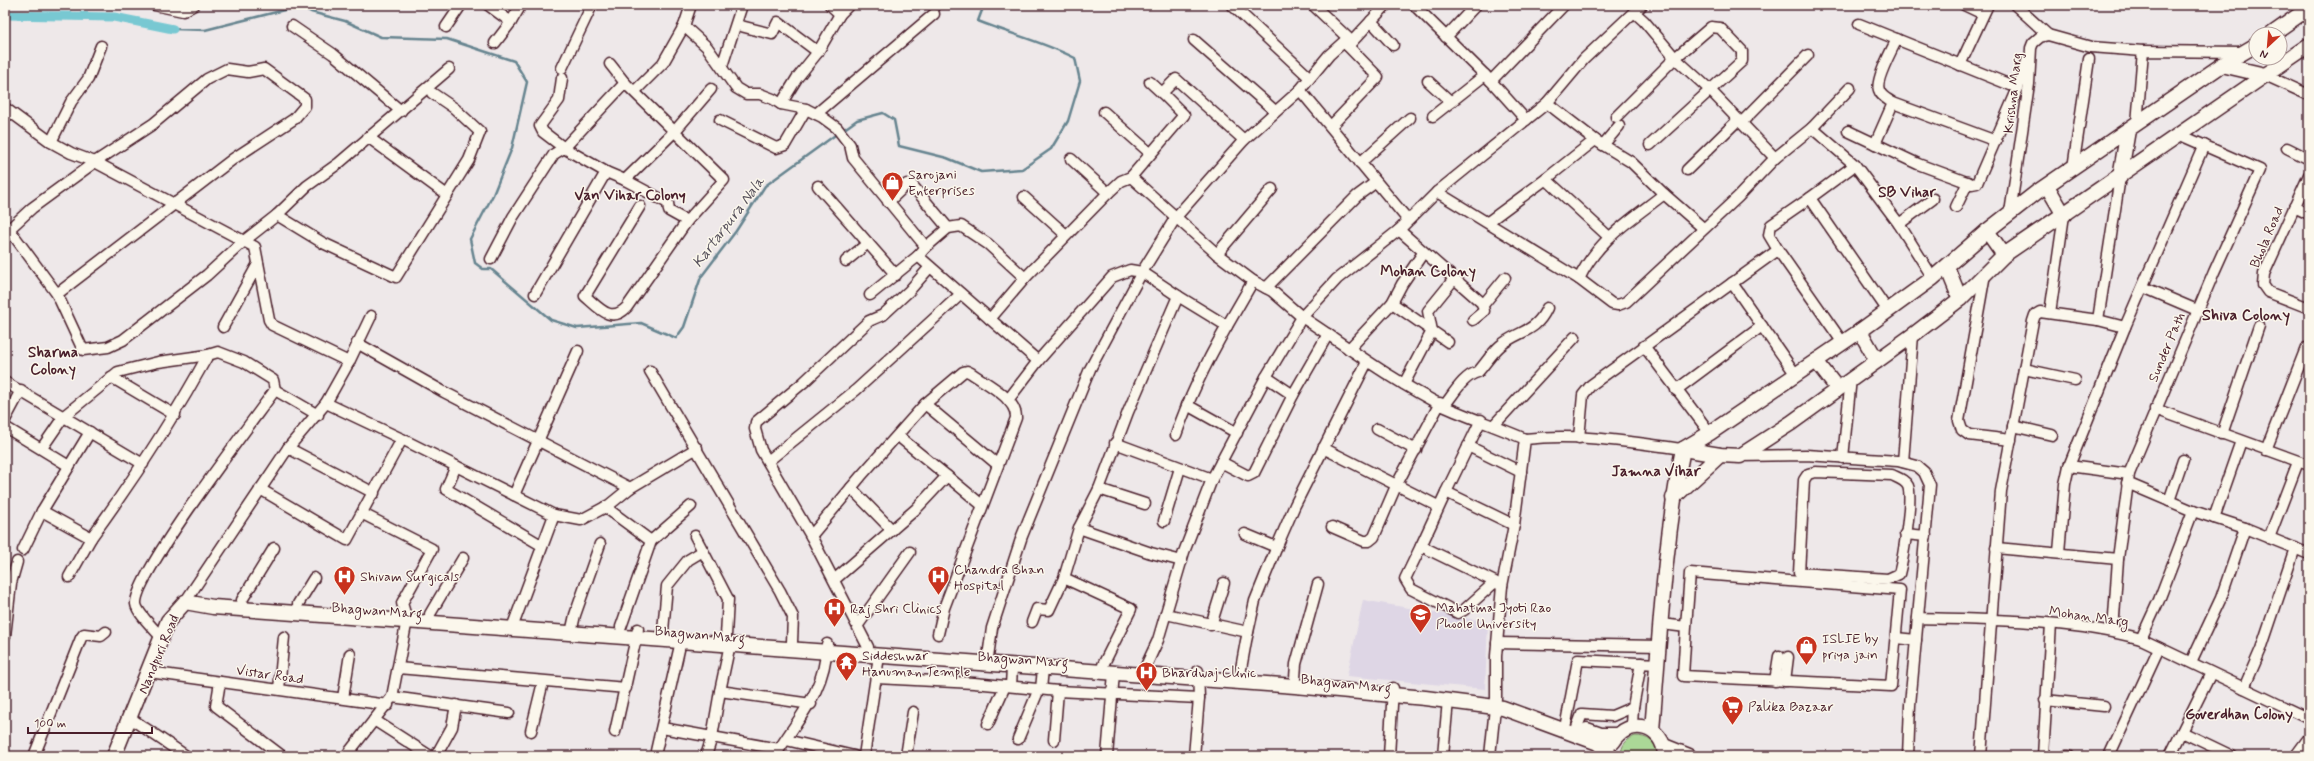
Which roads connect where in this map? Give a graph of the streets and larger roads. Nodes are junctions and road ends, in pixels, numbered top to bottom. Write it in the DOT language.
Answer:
graph roads {
  1 [pos="154,5"];
  2 [pos="194,5"];
  3 [pos="462,5"];
  4 [pos="488,5"];
  5 [pos="521,5"];
  6 [pos="592,5"];
  7 [pos="691,5"];
  8 [pos="742,5"];
  9 [pos="830,5"];
  10 [pos="849,5"];
  11 [pos="1313,5"];
  12 [pos="1386,5"];
  13 [pos="1414,5"];
  14 [pos="1476,5"];
  15 [pos="1564,5"];
  16 [pos="1964,5"];
  17 [pos="2015,5"];
  18 [pos="1233,6"];
  19 [pos="1638,9"];
  20 [pos="2306,9"];
  21 [pos="1986,10"];
  22 [pos="840,14"];
  23 [pos="934,14"];
  24 [pos="1371,21"];
  25 [pos="511,22"];
  26 [pos="1859,24"];
  27 [pos="736,25"];
  28 [pos="292,26"];
  29 [pos="684,26"];
  30 [pos="2283,26"];
  31 [pos="446,27"];
  32 [pos="2048,35"];
  33 [pos="1446,37"];
  34 [pos="1897,39"];
  35 [pos="1194,40"];
  36 [pos="495,43"];
  37 [pos="1346,44"];
  38 [pos="1393,45"];
  39 [pos="2309,45"];
  40 [pos="101,46"];
  41 [pos="2031,48"];
  42 [pos="2248,49"];
  43 [pos="2248,50"];
  44 [pos="2143,51"];
  45 [pos="818,52"];
  46 [pos="1808,55"];
  47 [pos="1674,58"];
  48 [pos="2089,59"];
  49 [pos="610,64"];
  50 [pos="1960,65"];
  51 [pos="2222,65"];
  52 [pos="722,66"];
  53 [pos="449,69"];
  54 [pos="2265,75"];
  55 [pos="1309,77"];
  56 [pos="1488,78"];
  57 [pos="1428,81"];
  58 [pos="1150,82"];
  59 [pos="625,83"];
  60 [pos="711,88"];
  61 [pos="1850,88"];
  62 [pos="2018,88"];
  63 [pos="1709,89"];
  64 [pos="1300,90"];
  65 [pos="634,91"];
  66 [pos="432,93"];
  67 [pos="1162,93"];
  68 [pos="2309,95"];
  69 [pos="1451,102"];
  70 [pos="1548,103"];
  71 [pos="1893,103"];
  72 [pos="781,104"];
  73 [pos="5,108"];
  74 [pos="806,109"];
  75 [pos="401,111"];
  76 [pos="1275,111"];
  77 [pos="1104,112"];
  78 [pos="816,114"];
  79 [pos="1433,116"];
  80 [pos="1410,118"];
  81 [pos="720,120"];
  82 [pos="1526,120"];
  83 [pos="1740,122"];
  84 [pos="1331,126"];
  85 [pos="2132,127"];
  86 [pos="1812,128"];
  87 [pos="675,131"];
  88 [pos="1848,131"];
  89 [pos="2178,134"];
  90 [pos="368,137"];
  91 [pos="1244,140"];
  92 [pos="1996,141"];
  93 [pos="51,142"];
  94 [pos="1599,142"];
  95 [pos="1875,144"];
  96 [pos="1650,145"];
  97 [pos="2204,145"];
  98 [pos="564,148"];
  99 [pos="2287,148"];
  100 [pos="1150,153"];
  101 [pos="1775,158"];
  102 [pos="1071,159"];
  103 [pos="2309,159"];
  104 [pos="95,162"];
  105 [pos="1360,163"];
  106 [pos="1855,165"];
  107 [pos="2073,168"];
  108 [pos="1687,170"];
  109 [pos="606,172"];
  110 [pos="2309,175"];
  111 [pos="1131,177"];
  112 [pos="2120,177"];
  113 [pos="1546,179"];
  114 [pos="626,180"];
  115 [pos="1376,182"];
  116 [pos="1968,182"];
  117 [pos="818,186"];
  118 [pos="2047,186"];
  119 [pos="1272,189"];
  120 [pos="1437,192"];
  121 [pos="1108,193"];
  122 [pos="1664,194"];
  123 [pos="448,195"];
  124 [pos="1024,197"];
  125 [pos="1810,198"];
  126 [pos="1933,199"];
  127 [pos="888,202"];
  128 [pos="174,205"];
  129 [pos="640,206"];
  130 [pos="1956,207"];
  131 [pos="2294,207"];
  132 [pos="2010,213"];
  133 [pos="2309,214"];
  134 [pos="277,215"];
  135 [pos="2064,215"];
  136 [pos="1176,216"];
  137 [pos="1408,220"];
  138 [pos="687,221"];
  139 [pos="1488,222"];
  140 [pos="1899,224"];
  141 [pos="948,228"];
  142 [pos="1703,228"];
  143 [pos="1399,230"];
  144 [pos="7,231"];
  145 [pos="1987,231"];
  146 [pos="1066,235"];
  147 [pos="1609,237"];
  148 [pos="244,241"];
  149 [pos="868,243"];
  150 [pos="926,247"];
  151 [pos="1778,250"];
  152 [pos="1423,253"];
  153 [pos="1217,254"];
  154 [pos="2004,255"];
  155 [pos="918,256"];
  156 [pos="491,259"];
  157 [pos="846,261"];
  158 [pos="258,264"];
  159 [pos="930,267"];
  160 [pos="1948,267"];
  161 [pos="1142,272"];
  162 [pos="1985,274"];
  163 [pos="896,275"];
  164 [pos="1025,278"];
  165 [pos="1505,278"];
  166 [pos="1933,278"];
  167 [pos="1454,279"];
  168 [pos="1579,279"];
  169 [pos="1253,281"];
  170 [pos="1732,283"];
  171 [pos="2143,287"];
  172 [pos="1266,288"];
  173 [pos="57,294"];
  174 [pos="535,294"];
  175 [pos="961,294"];
  176 [pos="870,296"];
  177 [pos="1178,296"];
  178 [pos="1960,299"];
  179 [pos="1392,303"];
  180 [pos="1483,305"];
  181 [pos="1547,308"];
  182 [pos="2309,308"];
  183 [pos="2197,310"];
  184 [pos="1888,311"];
  185 [pos="2050,313"];
  186 [pos="371,316"];
  187 [pos="1302,317"];
  188 [pos="990,318"];
  189 [pos="1473,320"];
  190 [pos="2098,320"];
  191 [pos="1227,326"];
  192 [pos="1762,326"];
  193 [pos="2125,326"];
  194 [pos="2259,326"];
  195 [pos="222,327"];
  196 [pos="1432,331"];
  197 [pos="1860,331"];
  198 [pos="1328,334"];
  199 [pos="1913,335"];
  200 [pos="1575,337"];
  201 [pos="1448,342"];
  202 [pos="357,343"];
  203 [pos="1844,343"];
  204 [pos="1644,346"];
  205 [pos="2306,348"];
  206 [pos="1349,349"];
  207 [pos="578,351"];
  208 [pos="208,355"];
  209 [pos="1877,360"];
  210 [pos="1038,361"];
  211 [pos="1816,361"];
  212 [pos="349,362"];
  213 [pos="1368,362"];
  214 [pos="2024,369"];
  215 [pos="650,371"];
  216 [pos="1796,375"];
  217 [pos="111,377"];
  218 [pos="1266,378"];
  219 [pos="1852,378"];
  220 [pos="2075,380"];
  221 [pos="5,382"];
  222 [pos="1404,384"];
  223 [pos="1836,388"];
  224 [pos="20,390"];
  225 [pos="275,390"];
  226 [pos="1676,390"];
  227 [pos="1293,395"];
  228 [pos="1008,400"];
  229 [pos="326,403"];
  230 [pos="925,404"];
  231 [pos="1187,405"];
  232 [pos="1442,405"];
  233 [pos="2155,409"];
  234 [pos="176,414"];
  235 [pos="318,415"];
  236 [pos="64,416"];
  237 [pos="5,420"];
  238 [pos="1481,420"];
  239 [pos="1494,425"];
  240 [pos="2013,426"];
  241 [pos="5,427"];
  242 [pos="1377,429"];
  243 [pos="90,432"];
  244 [pos="1237,433"];
  245 [pos="1710,434"];
  246 [pos="2222,434"];
  247 [pos="1176,435"];
  248 [pos="2052,435"];
  249 [pos="898,436"];
  250 [pos="1579,438"];
  251 [pos="402,439"];
  252 [pos="1525,439"];
  253 [pos="2011,440"];
  254 [pos="538,441"];
  255 [pos="2241,441"];
  256 [pos="1115,443"];
  257 [pos="1468,446"];
  258 [pos="42,448"];
  259 [pos="288,448"];
  260 [pos="697,448"];
  261 [pos="1323,448"];
  262 [pos="1684,448"];
  263 [pos="1416,450"];
  264 [pos="2266,450"];
  265 [pos="1720,455"];
  266 [pos="1740,456"];
  267 [pos="1844,458"];
  268 [pos="2183,460"];
  269 [pos="768,461"];
  270 [pos="1221,462"];
  271 [pos="1903,462"];
  272 [pos="2298,462"];
  273 [pos="143,464"];
  274 [pos="998,465"];
  275 [pos="2309,465"];
  276 [pos="69,466"];
  277 [pos="456,466"];
  278 [pos="2069,466"];
  279 [pos="1180,468"];
  280 [pos="1521,472"];
  281 [pos="947,476"];
  282 [pos="1212,479"];
  283 [pos="2128,479"];
  284 [pos="1396,486"];
  285 [pos="630,488"];
  286 [pos="851,488"];
  287 [pos="260,489"];
  288 [pos="1099,489"];
  289 [pos="1446,492"];
  290 [pos="374,493"];
  291 [pos="514,495"];
  292 [pos="1673,498"];
  293 [pos="2169,500"];
  294 [pos="1145,504"];
  295 [pos="982,505"];
  296 [pos="691,506"];
  297 [pos="1438,506"];
  298 [pos="605,507"];
  299 [pos="42,511"];
  300 [pos="2193,511"];
  301 [pos="363,514"];
  302 [pos="554,515"];
  303 [pos="2214,518"];
  304 [pos="1164,521"];
  305 [pos="1514,525"];
  306 [pos="1332,527"];
  307 [pos="1079,528"];
  308 [pos="2245,528"];
  309 [pos="892,530"];
  310 [pos="1245,534"];
  311 [pos="1905,534"];
  312 [pos="695,536"];
  313 [pos="811,536"];
  314 [pos="1926,536"];
  315 [pos="91,538"];
  316 [pos="2269,538"];
  317 [pos="651,541"];
  318 [pos="600,544"];
  319 [pos="541,545"];
  320 [pos="1421,546"];
  321 [pos="1276,547"];
  322 [pos="274,548"];
  323 [pos="1996,548"];
  324 [pos="2295,548"];
  325 [pos="23,550"];
  326 [pos="703,551"];
  327 [pos="910,552"];
  328 [pos="2059,552"];
  329 [pos="2309,554"];
  330 [pos="463,558"];
  331 [pos="2118,559"];
  332 [pos="1182,561"];
  333 [pos="17,562"];
  334 [pos="69,577"];
  335 [pos="314,578"];
  336 [pos="1064,578"];
  337 [pos="834,580"];
  338 [pos="1224,583"];
  339 [pos="1318,584"];
  340 [pos="1499,584"];
  341 [pos="242,600"];
  342 [pos="185,602"];
  343 [pos="298,604"];
  344 [pos="212,607"];
  345 [pos="430,614"];
  346 [pos="1166,614"];
  347 [pos="405,616"];
  348 [pos="1918,618"];
  349 [pos="1992,620"];
  350 [pos="1032,622"];
  351 [pos="514,624"];
  352 [pos="1662,624"];
  353 [pos="2051,624"];
  354 [pos="858,625"];
  355 [pos="1211,625"];
  356 [pos="621,627"];
  357 [pos="1686,627"];
  358 [pos="572,628"];
  359 [pos="663,631"];
  360 [pos="2113,631"];
  361 [pos="106,632"];
  362 [pos="1248,632"];
  363 [pos="637,633"];
  364 [pos="938,634"];
  365 [pos="5,636"];
  366 [pos="284,637"];
  367 [pos="162,638"];
  368 [pos="1896,638"];
  369 [pos="2142,639"];
  370 [pos="728,640"];
  371 [pos="1916,640"];
  372 [pos="681,641"];
  373 [pos="792,642"];
  374 [pos="1497,642"];
  375 [pos="1660,646"];
  376 [pos="827,648"];
  377 [pos="2159,648"];
  378 [pos="874,651"];
  379 [pos="350,654"];
  380 [pos="1783,656"];
  381 [pos="987,660"];
  382 [pos="2191,662"];
  383 [pos="1641,663"];
  384 [pos="1658,664"];
  385 [pos="1012,666"];
  386 [pos="398,668"];
  387 [pos="1145,668"];
  388 [pos="1043,669"];
  389 [pos="1109,669"];
  390 [pos="149,672"];
  391 [pos="2211,672"];
  392 [pos="1240,674"];
  393 [pos="1199,675"];
  394 [pos="876,678"];
  395 [pos="1295,678"];
  396 [pos="1780,681"];
  397 [pos="220,682"];
  398 [pos="543,682"];
  399 [pos="1008,686"];
  400 [pos="626,688"];
  401 [pos="2244,688"];
  402 [pos="279,689"];
  403 [pos="1040,689"];
  404 [pos="720,691"];
  405 [pos="1058,691"];
  406 [pos="1393,692"];
  407 [pos="1112,693"];
  408 [pos="343,698"];
  409 [pos="1199,698"];
  410 [pos="1448,700"];
  411 [pos="2045,700"];
  412 [pos="390,701"];
  413 [pos="1496,702"];
  414 [pos="456,704"];
  415 [pos="811,704"];
  416 [pos="2104,706"];
  417 [pos="1569,707"];
  418 [pos="1632,707"];
  419 [pos="913,712"];
  420 [pos="509,713"];
  421 [pos="1582,714"];
  422 [pos="130,718"];
  423 [pos="2309,719"];
  424 [pos="374,720"];
  425 [pos="988,724"];
  426 [pos="1572,725"];
  427 [pos="1632,726"];
  428 [pos="662,728"];
  429 [pos="1652,730"];
  430 [pos="531,731"];
  431 [pos="615,732"];
  432 [pos="2182,732"];
  433 [pos="1617,735"];
  434 [pos="712,737"];
  435 [pos="1018,739"];
  436 [pos="786,740"];
  437 [pos="1054,740"];
  438 [pos="2309,741"];
  439 [pos="656,751"];
  440 [pos="1665,751"];
  441 [pos="174,753"];
  442 [pos="777,753"];
  443 [pos="34,756"];
  444 [pos="114,756"];
  445 [pos="186,756"];
  446 [pos="282,756"];
  447 [pos="346,756"];
  448 [pos="430,756"];
  449 [pos="436,756"];
  450 [pos="706,756"];
  451 [pos="854,756"];
  452 [pos="864,756"];
  453 [pos="906,756"];
  454 [pos="1107,756"];
  455 [pos="1194,756"];
  456 [pos="1389,756"];
  457 [pos="1443,756"];
  458 [pos="1490,756"];
  459 [pos="1610,756"];
  460 [pos="1690,756"];
  461 [pos="1908,756"];
  462 [pos="1981,756"];
  463 [pos="2043,756"];
  464 [pos="2066,756"];
  465 [pos="2069,756"];
  466 [pos="2109,756"];
  467 [pos="2170,756"];
  468 [pos="2232,756"];
  469 [pos="2298,756"];
  1 -- 2 [label="street"];
  3 -- 31 [label="street"];
  4 -- 25 [label="street"];
  5 -- 25 [label="street"];
  6 -- 98 [label="street"];
  7 -- 29 [label="street"];
  8 -- 27 [label="street"];
  9 -- 22 [label="street"];
  10 -- 22 [label="street"];
  11 -- 37 [label="street"];
  12 -- 24 [label="street"];
  13 -- 33 [label="street"];
  14 -- 33 [label="street"];
  15 -- 56 [label="street"];
  16 -- 21 [label="street"];
  17 -- 32 [label="street"];
  18 -- 55 [label="street"];
  19 -- 47 [label="street"];
  19 -- 70 [label="street"];
  20 -- 30 [label="street"];
  21 -- 50 [label="street"];
  22 -- 45 [label="street"];
  23 -- 78 [label="street"];
  24 -- 37 [label="street"];
  24 -- 38 [label="street"];
  25 -- 36 [label="street"];
  26 -- 34 [label="street"];
  27 -- 45 [label="street"];
  27 -- 52 [label="street"];
  28 -- 75 [label="street"];
  29 -- 52 [label="street"];
  29 -- 65 [label="street"];
  32 -- 41 [label="street, Krishna Marg"];
  32 -- 44 [label="street"];
  33 -- 56 [label="street"];
  34 -- 50 [label="street"];
  34 -- 71 [label="street"];
  35 -- 76 [label="street"];
  37 -- 55 [label="street"];
  37 -- 84 [label="street"];
  39 -- 54 [label="street"];
  40 -- 93 [label="street"];
  41 -- 62 [label="street"];
  41 -- 132 [label="street, Krishna Marg"];
  42 -- 44 [label="street"];
  43 -- 51 [label="street"];
  44 -- 85 [label="street"];
  45 -- 72 [label="street"];
  46 -- 83 [label="street"];
  47 -- 63 [label="street"];
  47 -- 63 [label="street"];
  47 -- 94 [label="street"];
  48 -- 107 [label="street"];
  49 -- 59 [label="street"];
  50 -- 62 [label="street"];
  51 -- 54 [label="street"];
  51 -- 85 [label="street"];
  52 -- 72 [label="street"];
  53 -- 75 [label="street"];
  54 -- 68 [label="street"];
  54 -- 89 [label="street"];
  55 -- 64 [label="street"];
  56 -- 69 [label="street"];
  56 -- 82 [label="street"];
  57 -- 69 [label="street"];
  58 -- 67 [label="street"];
  59 -- 65 [label="street"];
  59 -- 98 [label="street"];
  60 -- 87 [label="street"];
  61 -- 86 [label="street"];
  62 -- 92 [label="street"];
  63 -- 83 [label="street"];
  63 -- 96 [label="street"];
  64 -- 76 [label="street"];
  64 -- 84 [label="street"];
  65 -- 87 [label="street"];
  66 -- 123 [label="street"];
  67 -- 91 [label="street"];
  67 -- 100 [label="street"];
  69 -- 79 [label="street"];
  70 -- 82 [label="street"];
  70 -- 94 [label="street"];
  71 -- 92 [label="street"];
  71 -- 95 [label="street"];
  72 -- 74 [label="street"];
  73 -- 93 [label="street"];
  74 -- 78 [label="street"];
  74 -- 81 [label="street"];
  75 -- 90 [label="street"];
  76 -- 91 [label="street"];
  77 -- 100 [label="street"];
  78 -- 127 [label="street"];
  80 -- 105 [label="street"];
  82 -- 120 [label="street"];
  83 -- 101 [label="street"];
  83 -- 108 [label="street"];
  84 -- 105 [label="street"];
  85 -- 107 [label="street"];
  85 -- 112 [label="street"];
  86 -- 101 [label="street"];
  86 -- 106 [label="street"];
  87 -- 114 [label="street"];
  87 -- 138 [label="street"];
  88 -- 95 [label="street"];
  89 -- 97 [label="street, Sunder Path"];
  89 -- 112 [label="street"];
  90 -- 123 [label="street"];
  90 -- 134 [label="street"];
  91 -- 136 [label="street"];
  92 -- 116 [label="street"];
  93 -- 104 [label="street"];
  94 -- 113 [label="street"];
  94 -- 122 [label="street"];
  95 -- 116 [label="street"];
  97 -- 171 [label="street"];
  97 -- 183 [label="street, Sunder Path"];
  98 -- 109 [label="street"];
  98 -- 156 [label="street"];
  99 -- 103 [label="street"];
  100 -- 111 [label="street"];
  101 -- 142 [label="street"];
  102 -- 121 [label="street"];
  104 -- 128 [label="street"];
  104 -- 128 [label="street"];
  104 -- 144 [label="street"];
  105 -- 115 [label="street"];
  106 -- 125 [label="street"];
  106 -- 140 [label="street"];
  107 -- 118 [label="street"];
  109 -- 114 [label="street"];
  109 -- 174 [label="street"];
  110 -- 131 [label="street, Bhola Road"];
  111 -- 121 [label="street"];
  111 -- 136 [label="street"];
  112 -- 135 [label="street"];
  112 -- 190 [label="street"];
  113 -- 139 [label="street"];
  113 -- 147 [label="street"];
  114 -- 138 [label="street"];
  115 -- 137 [label="street"];
  115 -- 172 [label="street"];
  116 -- 130 [label="street"];
  117 -- 149 [label="street"];
  118 -- 132 [label="street"];
  118 -- 135 [label="street"];
  119 -- 153 [label="street"];
  120 -- 137 [label="street"];
  120 -- 139 [label="street"];
  121 -- 146 [label="street"];
  122 -- 142 [label="street"];
  122 -- 147 [label="street"];
  123 -- 134 [label="street"];
  124 -- 146 [label="street"];
  125 -- 151 [label="street"];
  125 -- 184 [label="street"];
  126 -- 140 [label="street"];
  127 -- 141 [label="street"];
  127 -- 150 [label="street"];
  128 -- 148 [label="street"];
  128 -- 173 [label="street"];
  129 -- 138 [label="street"];
  131 -- 133 [label="street"];
  131 -- 182 [label="street, Bhola Road"];
  132 -- 145 [label="street"];
  134 -- 148 [label="street"];
  135 -- 154 [label="street"];
  135 -- 185 [label="street"];
  136 -- 153 [label="street"];
  136 -- 161 [label="street"];
  137 -- 143 [label="street"];
  139 -- 168 [label="street"];
  140 -- 166 [label="street"];
  141 -- 150 [label="street"];
  141 -- 164 [label="street"];
  142 -- 168 [label="street"];
  143 -- 152 [label="street"];
  143 -- 187 [label="street"];
  144 -- 173 [label="street"];
  145 -- 154 [label="street"];
  145 -- 160 [label="street"];
  146 -- 164 [label="street"];
  147 -- 168 [label="street"];
  148 -- 158 [label="street"];
  148 -- 173 [label="street"];
  149 -- 157 [label="street"];
  149 -- 163 [label="street"];
  150 -- 155 [label="street"];
  151 -- 170 [label="street"];
  151 -- 203 [label="street"];
  152 -- 167 [label="street"];
  152 -- 179 [label="street"];
  153 -- 169 [label="street"];
  154 -- 162 [label="street"];
  155 -- 159 [label="street"];
  155 -- 163 [label="street"];
  158 -- 195 [label="street"];
  158 -- 212 [label="street"];
  159 -- 175 [label="street"];
  159 -- 269 [label="street"];
  160 -- 166 [label="street"];
  160 -- 178 [label="street"];
  161 -- 177 [label="street"];
  161 -- 210 [label="street"];
  161 -- 381 [label="street"];
  162 -- 178 [label="street"];
  162 -- 253 [label="street"];
  163 -- 176 [label="street"];
  164 -- 188 [label="street"];
  165 -- 180 [label="street"];
  166 -- 184 [label="street"];
  167 -- 180 [label="street"];
  167 -- 196 [label="street"];
  169 -- 172 [label="street"];
  169 -- 191 [label="street"];
  170 -- 192 [label="street"];
  170 -- 204 [label="street"];
  171 -- 183 [label="street"];
  171 -- 193 [label="street"];
  172 -- 187 [label="street"];
  175 -- 188 [label="street"];
  175 -- 269 [label="street"];
  177 -- 191 [label="street"];
  177 -- 256 [label="street"];
  178 -- 199 [label="street"];
  179 -- 196 [label="street"];
  179 -- 206 [label="street"];
  180 -- 189 [label="street"];
  181 -- 232 [label="street"];
  183 -- 233 [label="street, Sunder Path"];
  184 -- 197 [label="street"];
  185 -- 190 [label="street"];
  185 -- 214 [label="street"];
  186 -- 202 [label="street"];
  187 -- 198 [label="street"];
  187 -- 218 [label="street"];
  188 -- 210 [label="street"];
  190 -- 193 [label="street"];
  191 -- 231 [label="street"];
  192 -- 216 [label="street"];
  192 -- 226 [label="street"];
  193 -- 278 [label="street"];
  194 -- 246 [label="street"];
  196 -- 201 [label="street"];
  196 -- 222 [label="street"];
  197 -- 203 [label="street"];
  197 -- 209 [label="street"];
  198 -- 206 [label="street"];
  198 -- 227 [label="street"];
  199 -- 209 [label="street"];
  199 -- 271 [label="street"];
  200 -- 239 [label="street"];
  202 -- 212 [label="street"];
  202 -- 254 [label="street"];
  203 -- 211 [label="street"];
  204 -- 226 [label="street"];
  204 -- 250 [label="street"];
  205 -- 264 [label="street"];
  206 -- 213 [label="street"];
  207 -- 254 [label="street"];
  208 -- 217 [label="street"];
  208 -- 225 [label="street"];
  208 -- 234 [label="street"];
  209 -- 219 [label="street"];
  210 -- 228 [label="street"];
  211 -- 216 [label="street"];
  211 -- 223 [label="street"];
  212 -- 229 [label="street"];
  213 -- 222 [label="street"];
  213 -- 261 [label="street"];
  214 -- 220 [label="street"];
  214 -- 240 [label="street"];
  215 -- 260 [label="street"];
  216 -- 245 [label="street"];
  217 -- 234 [label="street"];
  217 -- 236 [label="street"];
  218 -- 227 [label="street"];
  218 -- 244 [label="street"];
  219 -- 223 [label="street"];
  219 -- 267 [label="street"];
  221 -- 224 [label="street"];
  222 -- 232 [label="street"];
  223 -- 266 [label="street"];
  224 -- 236 [label="street"];
  224 -- 237 [label="street"];
  225 -- 235 [label="street"];
  225 -- 367 [label="street"];
  226 -- 245 [label="street"];
  227 -- 270 [label="street"];
  228 -- 230 [label="street"];
  228 -- 274 [label="street"];
  229 -- 235 [label="street"];
  229 -- 251 [label="street"];
  230 -- 249 [label="street"];
  230 -- 274 [label="street"];
  231 -- 244 [label="street"];
  231 -- 247 [label="street"];
  232 -- 238 [label="street"];
  232 -- 263 [label="street"];
  233 -- 246 [label="street"];
  233 -- 283 [label="street, Sunder Path"];
  234 -- 273 [label="street"];
  235 -- 259 [label="street"];
  236 -- 243 [label="street"];
  236 -- 258 [label="street"];
  238 -- 239 [label="street"];
  238 -- 257 [label="street"];
  239 -- 252 [label="street"];
  240 -- 248 [label="street"];
  240 -- 253 [label="street"];
  241 -- 258 [label="street"];
  242 -- 263 [label="street"];
  243 -- 273 [label="street"];
  243 -- 276 [label="street"];
  244 -- 270 [label="street"];
  245 -- 262 [label="street"];
  246 -- 255 [label="street"];
  249 -- 281 [label="street"];
  249 -- 286 [label="street"];
  250 -- 252 [label="street"];
  250 -- 262 [label="street"];
  251 -- 277 [label="street"];
  251 -- 290 [label="street"];
  252 -- 280 [label="street"];
  253 -- 323 [label="street"];
  254 -- 285 [label="street"];
  254 -- 291 [label="street"];
  255 -- 264 [label="street"];
  255 -- 303 [label="street"];
  256 -- 279 [label="street"];
  256 -- 288 [label="street"];
  257 -- 280 [label="street"];
  257 -- 289 [label="street"];
  258 -- 276 [label="street"];
  259 -- 287 [label="street"];
  259 -- 290 [label="street"];
  260 -- 285 [label="street"];
  260 -- 373 [label="street"];
  261 -- 284 [label="street"];
  261 -- 321 [label="street"];
  262 -- 265 [label="street"];
  262 -- 292 [label="street"];
  263 -- 284 [label="street"];
  264 -- 272 [label="street"];
  265 -- 266 [label="street"];
  265 -- 292 [label="street"];
  266 -- 267 [label="street"];
  267 -- 271 [label="street"];
  268 -- 293 [label="street"];
  269 -- 313 [label="street"];
  270 -- 282 [label="street"];
  271 -- 314 [label="street"];
  272 -- 275 [label="street"];
  272 -- 316 [label="street"];
  273 -- 315 [label="street"];
  274 -- 295 [label="street"];
  276 -- 299 [label="street"];
  277 -- 291 [label="street"];
  277 -- 319 [label="street"];
  278 -- 283 [label="street"];
  278 -- 328 [label="street"];
  279 -- 282 [label="street"];
  279 -- 304 [label="street"];
  280 -- 305 [label="street"];
  281 -- 295 [label="street"];
  281 -- 309 [label="street"];
  282 -- 332 [label="street"];
  283 -- 293 [label="street"];
  283 -- 331 [label="street, Sunder Path"];
  284 -- 297 [label="street"];
  284 -- 306 [label="street"];
  285 -- 298 [label="street"];
  286 -- 309 [label="street"];
  286 -- 313 [label="street"];
  287 -- 301 [label="street"];
  287 -- 342 [label="street"];
  288 -- 294 [label="street"];
  288 -- 307 [label="street"];
  289 -- 297 [label="street"];
  289 -- 305 [label="street"];
  290 -- 301 [label="street"];
  291 -- 302 [label="street"];
  292 -- 352 [label="street"];
  293 -- 300 [label="street"];
  295 -- 364 [label="street"];
  296 -- 317 [label="street"];
  297 -- 320 [label="street"];
  298 -- 302 [label="street"];
  298 -- 317 [label="street"];
  299 -- 315 [label="street"];
  299 -- 325 [label="street"];
  300 -- 303 [label="street"];
  300 -- 369 [label="street"];
  301 -- 347 [label="street"];
  302 -- 319 [label="street"];
  303 -- 308 [label="street"];
  305 -- 340 [label="street"];
  307 -- 332 [label="street"];
  307 -- 336 [label="street"];
  308 -- 316 [label="street"];
  308 -- 382 [label="street"];
  309 -- 337 [label="street"];
  310 -- 321 [label="street"];
  311 -- 311 [label="street"];
  311 -- 314 [label="street"];
  312 -- 326 [label="street"];
  313 -- 337 [label="street"];
  314 -- 348 [label="street"];
  315 -- 334 [label="street"];
  316 -- 324 [label="street"];
  317 -- 356 [label="street"];
  318 -- 358 [label="street"];
  319 -- 351 [label="street"];
  320 -- 340 [label="street"];
  320 -- 340 [label="street"];
  321 -- 362 [label="street"];
  322 -- 341 [label="street"];
  323 -- 328 [label="street"];
  323 -- 349 [label="street"];
  324 -- 329 [label="street"];
  324 -- 401 [label="street"];
  326 -- 359 [label="street"];
  326 -- 370 [label="street"];
  327 -- 354 [label="street"];
  328 -- 331 [label="street"];
  330 -- 345 [label="street"];
  331 -- 360 [label="street, Sunder Path"];
  332 -- 346 [label="street"];
  333 -- 365 [label="street"];
  335 -- 343 [label="street"];
  336 -- 350 [label="street"];
  336 -- 389 [label="street"];
  337 -- 354 [label="street"];
  338 -- 355 [label="street"];
  339 -- 395 [label="street"];
  340 -- 374 [label="street"];
  341 -- 342 [label="street, Bhagwan Marg"];
  341 -- 343 [label="street, Bhagwan Marg"];
  342 -- 344 [label="street, Nandpuri Road"];
  342 -- 367 [label="street, Nandpuri Road"];
  343 -- 347 [label="street, Bhagwan Marg"];
  344 -- 347 [label="street, Bhagwan Marg"];
  345 -- 347 [label="street, Bhagwan Marg"];
  345 -- 351 [label="street, Bhagwan Marg"];
  346 -- 355 [label="street"];
  346 -- 387 [label="street"];
  347 -- 351 [label="street, Bhagwan Marg"];
  347 -- 386 [label="street"];
  348 -- 349 [label="street, Mohan Marg"];
  348 -- 371 [label="street"];
  349 -- 353 [label="street, Mohan Marg"];
  349 -- 462 [label="street"];
  351 -- 358 [label="street, Bhagwan Marg"];
  352 -- 357 [label="street"];
  352 -- 375 [label="street"];
  353 -- 360 [label="street, Mohan Marg"];
  353 -- 411 [label="street"];
  354 -- 378 [label="street"];
  355 -- 362 [label="street"];
  356 -- 358 [label="street, Bhagwan Marg"];
  356 -- 363 [label="street, Bhagwan Marg"];
  357 -- 368 [label="street"];
  357 -- 396 [label="street"];
  358 -- 363 [label="street, Bhagwan Marg"];
  359 -- 363 [label="street, Bhagwan Marg"];
  359 -- 370 [label="street, Bhagwan Marg"];
  360 -- 369 [label="street, Mohan Marg"];
  361 -- 443 [label="street"];
  362 -- 392 [label="street"];
  363 -- 372 [label="street, Bhagwan Marg"];
  363 -- 400 [label="street"];
  366 -- 402 [label="street"];
  367 -- 390 [label="street, Nandpuri Road"];
  368 -- 371 [label="street"];
  368 -- 396 [label="street"];
  369 -- 377 [label="street, Mohan Marg"];
  370 -- 372 [label="street, Bhagwan Marg"];
  370 -- 373 [label="street, Bhagwan Marg"];
  370 -- 376 [label="street, Bhagwan Marg"];
  370 -- 404 [label="street"];
  371 -- 461 [label="street"];
  372 -- 428 [label="street"];
  373 -- 376 [label="street, Bhagwan Marg"];
  374 -- 375 [label="street"];
  374 -- 413 [label="street"];
  375 -- 384 [label="street"];
  376 -- 378 [label="street, Bhagwan Marg"];
  376 -- 415 [label="street"];
  377 -- 382 [label="street, Mohan Marg"];
  377 -- 466 [label="street"];
  378 -- 381 [label="street, Bhagwan Marg"];
  378 -- 394 [label="street"];
  379 -- 408 [label="street"];
  380 -- 396 [label="street"];
  381 -- 385 [label="street, Bhagwan Marg"];
  381 -- 389 [label="street, Bhagwan Marg"];
  382 -- 391 [label="street, Mohan Marg"];
  383 -- 384 [label="street"];
  383 -- 417 [label="street"];
  383 -- 418 [label="street"];
  384 -- 429 [label="street"];
  385 -- 388 [label="street, Bhagwan Marg"];
  385 -- 399 [label="street"];
  386 -- 398 [label="street"];
  386 -- 412 [label="street"];
  387 -- 389 [label="street, Bhagwan Marg"];
  387 -- 393 [label="street, Bhagwan Marg"];
  388 -- 389 [label="street, Bhagwan Marg"];
  388 -- 403 [label="street"];
  389 -- 393 [label="street, Bhagwan Marg"];
  389 -- 407 [label="street"];
  390 -- 397 [label="street, Vistar Road"];
  390 -- 422 [label="street, Nandpuri Road"];
  391 -- 401 [label="street, Mohan Marg"];
  391 -- 432 [label="street"];
  392 -- 393 [label="street, Bhagwan Marg"];
  392 -- 395 [label="street, Bhagwan Marg"];
  393 -- 406 [label="street, Bhagwan Marg"];
  393 -- 409 [label="street"];
  394 -- 399 [label="street"];
  394 -- 452 [label="street"];
  395 -- 406 [label="street, Bhagwan Marg"];
  397 -- 402 [label="street, Vistar Road"];
  397 -- 446 [label="street"];
  398 -- 400 [label="street"];
  398 -- 430 [label="street"];
  399 -- 403 [label="street"];
  399 -- 425 [label="street"];
  400 -- 431 [label="street"];
  401 -- 423 [label="street, Mohan Marg"];
  402 -- 408 [label="street, Vistar Road"];
  403 -- 405 [label="street"];
  403 -- 435 [label="street"];
  404 -- 415 [label="street"];
  404 -- 434 [label="street"];
  405 -- 407 [label="street"];
  405 -- 437 [label="street"];
  406 -- 410 [label="street, Bhagwan Marg"];
  406 -- 413 [label="street, Bhagwan Marg"];
  406 -- 456 [label="street"];
  407 -- 409 [label="street"];
  407 -- 454 [label="street"];
  408 -- 412 [label="street, Vistar Road"];
  409 -- 455 [label="street"];
  410 -- 413 [label="street, Bhagwan Marg"];
  410 -- 457 [label="street"];
  411 -- 416 [label="street"];
  411 -- 463 [label="street"];
  412 -- 414 [label="street, Vistar Road"];
  412 -- 424 [label="street"];
  413 -- 426 [label="street, Bhagwan Marg"];
  413 -- 458 [label="street"];
  413 -- 459 [label="street, Bhagwan Marg"];
  414 -- 420 [label="street, Vistar Road"];
  414 -- 449 [label="street"];
  415 -- 436 [label="street"];
  417 -- 421 [label="street"];
  417 -- 426 [label="street"];
  418 -- 421 [label="street"];
  418 -- 427 [label="street"];
  419 -- 453 [label="street"];
  421 -- 426 [label="street"];
  422 -- 441 [label="street"];
  422 -- 444 [label="street, Nandpuri Road"];
  424 -- 447 [label="street"];
  424 -- 448 [label="street"];
  426 -- 433 [label="street, Bhagwan Marg"];
  427 -- 429 [label="street"];
  427 -- 433 [label="street"];
  428 -- 434 [label="street"];
  428 -- 439 [label="street"];
  429 -- 440 [label="street"];
  432 -- 467 [label="street"];
  432 -- 468 [label="street"];
  433 -- 459 [label="street"];
  434 -- 442 [label="street"];
  434 -- 450 [label="street"];
  436 -- 442 [label="street"];
  436 -- 451 [label="street"];
  438 -- 469 [label="street"];
  440 -- 460 [label="street"];
  441 -- 445 [label="street"];
  464 -- 465 [label="street"];
}
